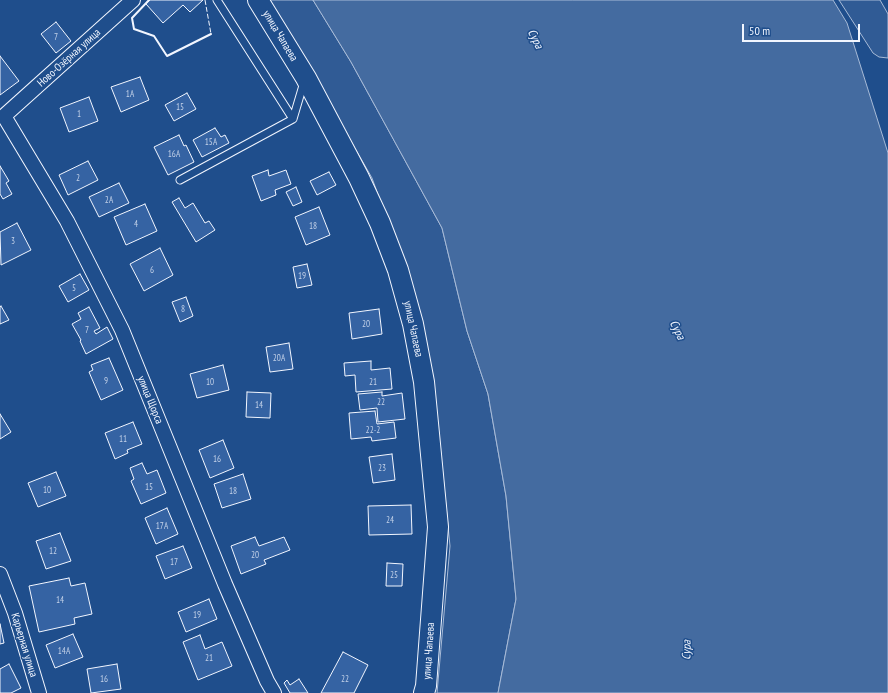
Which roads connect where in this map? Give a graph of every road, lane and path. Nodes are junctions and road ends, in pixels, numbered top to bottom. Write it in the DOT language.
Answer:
graph roads {
  1 [pos="133,0"];
  2 [pos="217,0"];
  3 [pos="258,0"];
  4 [pos="306,78"];
  5 [pos="2,116"];
  6 [pos="293,119"];
  7 [pos="180,180"];
  8 [pos="0,574"];
  9 [pos="39,693"];
  10 [pos="274,693"];
  11 [pos="424,693"];
  1 -- 5 [label="street, Ново-Озёрная улица"];
  2 -- 6 [label="lane"];
  3 -- 4 [label="street, улица Чапаева"];
  4 -- 6 [label="lane"];
  4 -- 11 [label="street, улица Чапаева"];
  5 -- 10 [label="street, улица Щорса"];
  6 -- 7 [label="lane"];
  8 -- 9 [label="street, Карьерная улица"];
}
